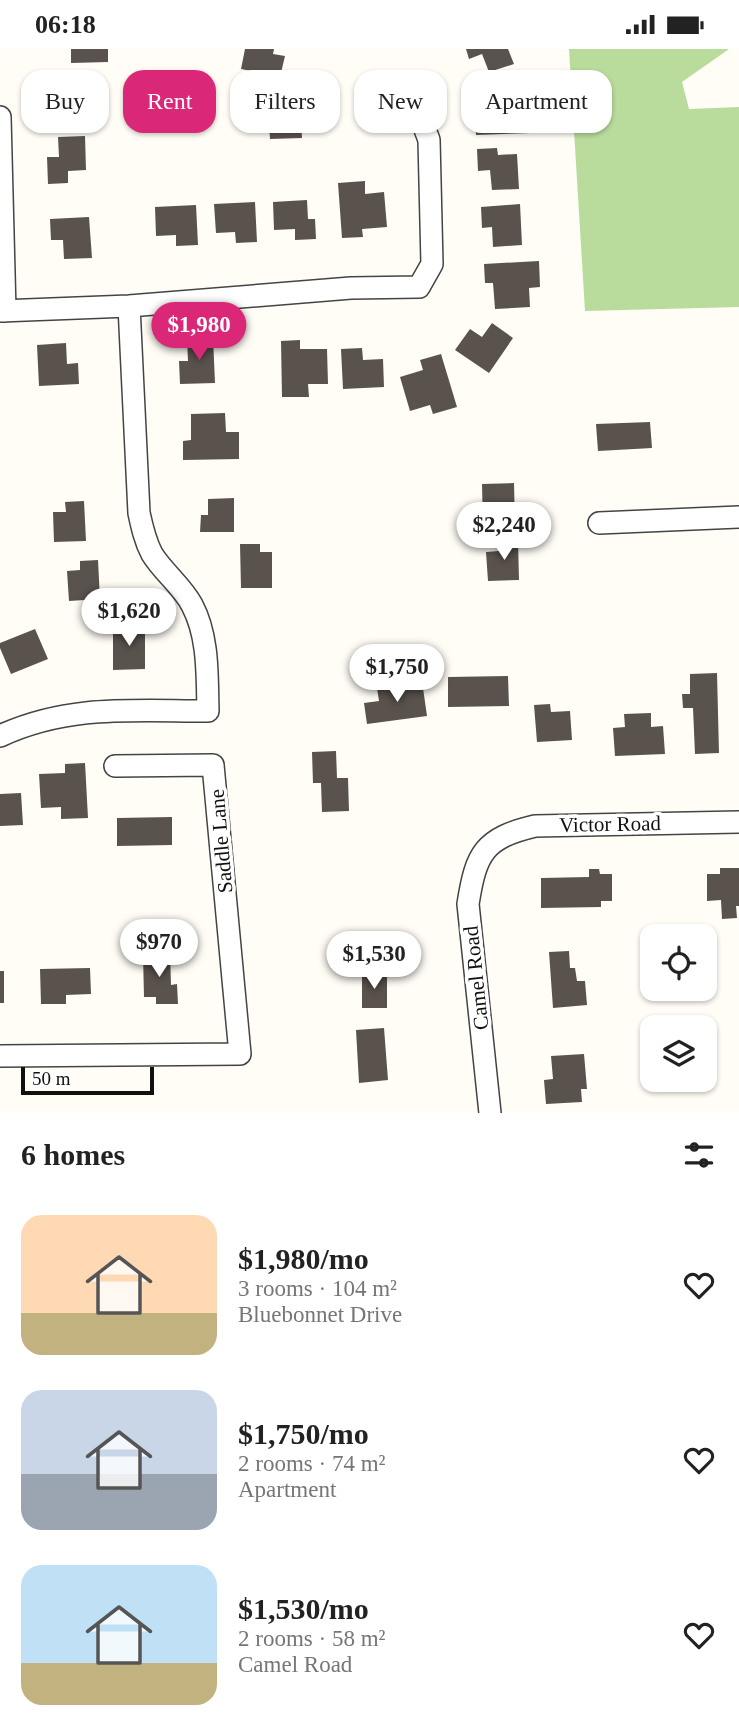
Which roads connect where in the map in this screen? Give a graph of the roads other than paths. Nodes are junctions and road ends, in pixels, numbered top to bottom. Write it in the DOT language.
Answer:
graph roads {
  1 [pos="0,117"];
  2 [pos="426,133"];
  3 [pos="129,306"];
  4 [pos="2,311"];
  5 [pos="739,517"];
  6 [pos="599,523"];
  7 [pos="0,736"];
  8 [pos="115,766"];
  9 [pos="739,822"];
  10 [pos="487,848"];
  11 [pos="0,1056"];
  12 [pos="491,1113"];
  1 -- 4 [label="street"];
  2 -- 3 [label="street"];
  3 -- 4 [label="street"];
  3 -- 7 [label="street"];
  5 -- 6 [label="street"];
  8 -- 11 [label="street, Saddle Lane"];
  9 -- 10 [label="street, Victor Road"];
  10 -- 12 [label="street, Camel Road"];
}
